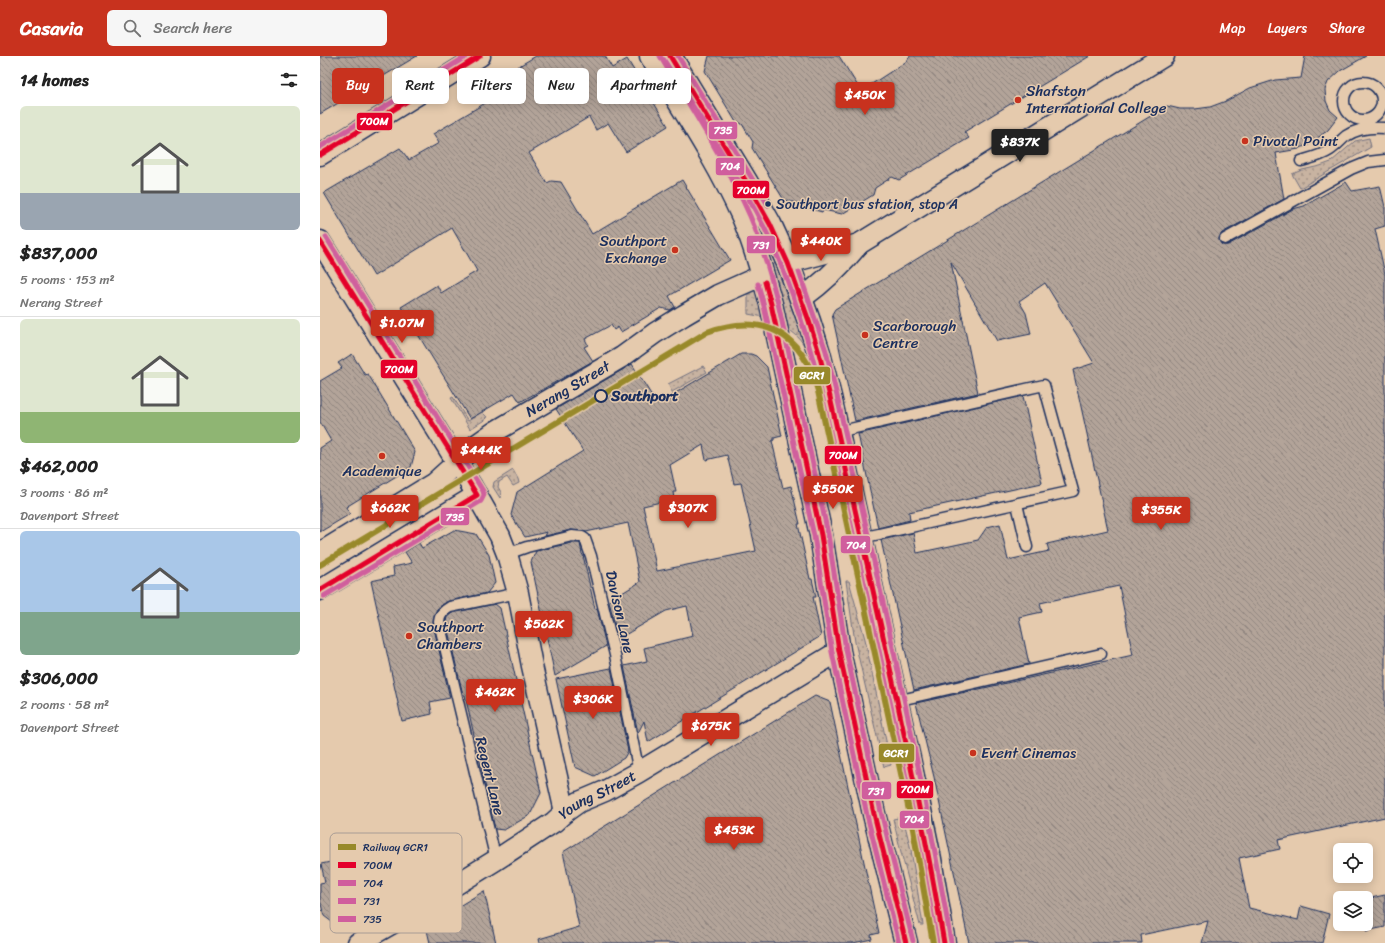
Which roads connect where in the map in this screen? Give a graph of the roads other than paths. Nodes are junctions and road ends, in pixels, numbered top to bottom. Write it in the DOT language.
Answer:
graph roads {
  1 [pos="480,56"];
  2 [pos="651,56"];
  3 [pos="670,56"];
  4 [pos="1164,56"];
  5 [pos="1385,128"];
  6 [pos="320,155"];
  7 [pos="1385,160"];
  8 [pos="1301,161"];
  9 [pos="1225,239"];
  10 [pos="320,241"];
  11 [pos="858,244"];
  12 [pos="788,263"];
  13 [pos="763,275"];
  14 [pos="801,299"];
  15 [pos="837,432"];
  16 [pos="457,463"];
  17 [pos="477,495"];
  18 [pos="1017,504"];
  19 [pos="861,538"];
  20 [pos="1027,547"];
  21 [pos="320,553"];
  22 [pos="507,554"];
  23 [pos="320,590"];
  24 [pos="518,593"];
  25 [pos="839,651"];
  26 [pos="1101,654"];
  27 [pos="896,701"];
  28 [pos="639,772"];
  29 [pos="565,812"];
  30 [pos="496,860"];
  31 [pos="462,881"];
  32 [pos="375,933"];
  33 [pos="358,943"];
  34 [pos="906,943"];
  35 [pos="944,943"];
  1 -- 6 [label="street"];
  2 -- 13 [label="main road"];
  3 -- 12 [label="main road"];
  4 -- 11 [label="street"];
  5 -- 8 [label="lane"];
  7 -- 9 [label="lane"];
  10 -- 16 [label="street"];
  11 -- 12 [label="street"];
  11 -- 14 [label="street"];
  12 -- 14 [label="main road"];
  13 -- 16 [label="street, Nerang Street"];
  13 -- 25 [label="main road"];
  14 -- 15 [label="main road"];
  15 -- 18 [label="lane"];
  15 -- 19 [label="main road"];
  16 -- 17 [label="street"];
  16 -- 21 [label="street, Nerang Street"];
  17 -- 22 [label="street"];
  17 -- 23 [label="street"];
  18 -- 19 [label="lane"];
  18 -- 20 [label="lane"];
  19 -- 27 [label="main road"];
  22 -- 24 [label="street"];
  22 -- 28 [label="lane, Davison Lane"];
  24 -- 29 [label="street"];
  24 -- 30 [label="lane, Regent Lane"];
  25 -- 28 [label="street, Young Street"];
  25 -- 34 [label="main road"];
  26 -- 27 [label="lane"];
  27 -- 35 [label="main road"];
  28 -- 29 [label="street, Young Street"];
  29 -- 30 [label="street, Young Street"];
  30 -- 31 [label="street, Young Street"];
  32 -- 33 [label="street, Young Street"];
}
